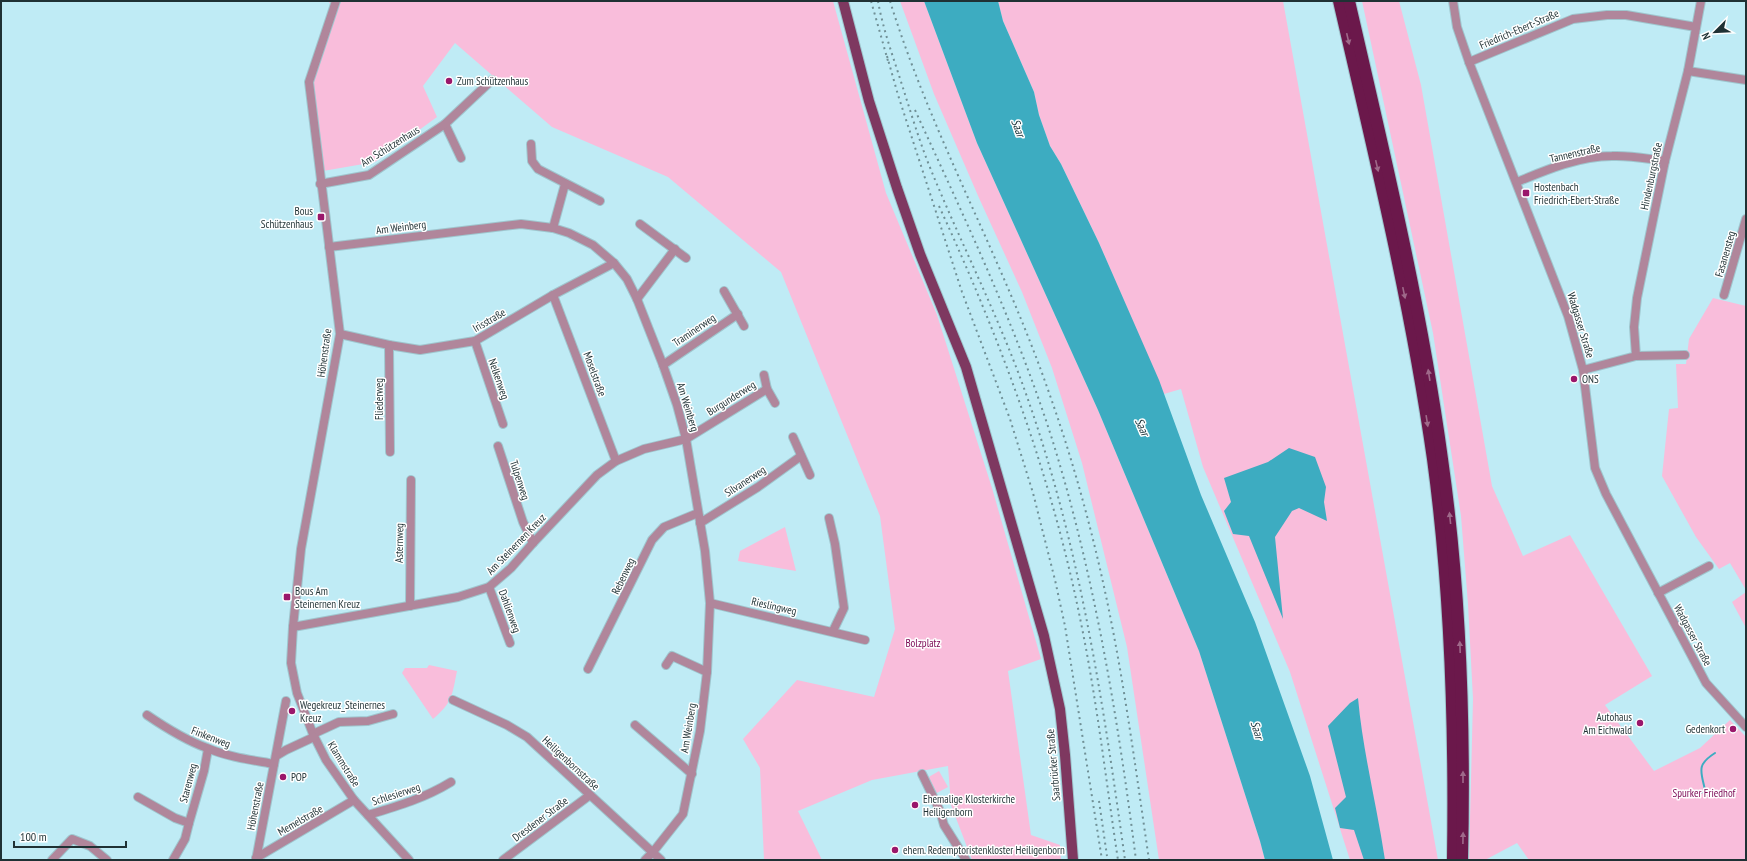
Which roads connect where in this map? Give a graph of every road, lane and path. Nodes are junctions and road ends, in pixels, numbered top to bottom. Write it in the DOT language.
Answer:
graph roads {
  1 [pos="336,1"];
  2 [pos="844,1"];
  3 [pos="1339,1"];
  4 [pos="1349,1"];
  5 [pos="1453,1"];
  6 [pos="1701,1"];
  7 [pos="1696,27"];
  8 [pos="1469,62"];
  9 [pos="1688,71"];
  10 [pos="492,80"];
  11 [pos="1746,80"];
  12 [pos="445,124"];
  13 [pos="531,144"];
  14 [pos="461,158"];
  15 [pos="1665,161"];
  16 [pos="1517,182"];
  17 [pos="320,184"];
  18 [pos="566,184"];
  19 [pos="600,201"];
  20 [pos="1746,219"];
  21 [pos="640,224"];
  22 [pos="553,228"];
  23 [pos="329,247"];
  24 [pos="675,249"];
  25 [pos="686,258"];
  26 [pos="614,263"];
  27 [pos="724,291"];
  28 [pos="553,295"];
  29 [pos="1724,295"];
  30 [pos="636,299"];
  31 [pos="738,314"];
  32 [pos="744,326"];
  33 [pos="340,334"];
  34 [pos="474,341"];
  35 [pos="390,345"];
  36 [pos="1685,355"];
  37 [pos="1636,356"];
  38 [pos="663,364"];
  39 [pos="1583,370"];
  40 [pos="764,375"];
  41 [pos="767,389"];
  42 [pos="775,403"];
  43 [pos="503,424"];
  44 [pos="792,437"];
  45 [pos="686,439"];
  46 [pos="498,446"];
  47 [pos="390,452"];
  48 [pos="801,456"];
  49 [pos="616,461"];
  50 [pos="810,475"];
  51 [pos="411,480"];
  52 [pos="698,513"];
  53 [pos="829,518"];
  54 [pos="700,523"];
  55 [pos="532,543"];
  56 [pos="1709,566"];
  57 [pos="490,588"];
  58 [pos="1658,593"];
  59 [pos="710,603"];
  60 [pos="410,606"];
  61 [pos="293,627"];
  62 [pos="833,631"];
  63 [pos="865,640"];
  64 [pos="510,643"];
  65 [pos="291,663"];
  66 [pos="666,665"];
  67 [pos="588,669"];
  68 [pos="707,672"];
  69 [pos="453,700"];
  70 [pos="286,701"];
  71 [pos="394,714"];
  72 [pos="147,715"];
  73 [pos="635,725"];
  74 [pos="1746,727"];
  75 [pos="314,735"];
  76 [pos="208,749"];
  77 [pos="275,760"];
  78 [pos="692,774"];
  79 [pos="922,774"];
  80 [pos="451,782"];
  81 [pos="590,795"];
  82 [pos="138,797"];
  83 [pos="354,800"];
  84 [pos="368,815"];
  85 [pos="1458,817"];
  86 [pos="189,823"];
  87 [pos="653,852"];
  88 [pos="256,859"];
  89 [pos="52,860"];
  90 [pos="107,860"];
  91 [pos="173,860"];
  92 [pos="409,860"];
  93 [pos="503,860"];
  94 [pos="644,860"];
  95 [pos="661,860"];
  96 [pos="966,860"];
  97 [pos="1072,860"];
  98 [pos="1453,860"];
  99 [pos="1462,860"];
  1 -- 17 [label="street, Höhenstraße"];
  2 -- 97 [label="main road, Saarbrücker Straße"];
  3 -- 85 [label="highway, one-way"];
  85 -- 4 [label="highway, one-way"];
  5 -- 8 [label="street, Wadgasser Straße"];
  6 -- 7 [label="street, Hindenburgstraße"];
  7 -- 8 [label="street, Friedrich-Ebert-Straße"];
  7 -- 9 [label="street, Hindenburgstraße"];
  8 -- 16 [label="street, Wadgasser Straße"];
  9 -- 11 [label="street"];
  9 -- 15 [label="street, Hindenburgstraße"];
  10 -- 12 [label="street, Am Schützenhaus"];
  12 -- 14 [label="street"];
  12 -- 17 [label="street, Am Schützenhaus"];
  13 -- 18 [label="street"];
  15 -- 16 [label="street, Tannenstraße"];
  15 -- 37 [label="street, Hindenburgstraße"];
  16 -- 39 [label="street, Wadgasser Straße"];
  17 -- 23 [label="street, Höhenstraße"];
  18 -- 19 [label="street"];
  18 -- 22 [label="street"];
  20 -- 29 [label="street, Fasanensteg"];
  21 -- 24 [label="street"];
  22 -- 23 [label="street, Am Weinberg"];
  22 -- 26 [label="street, Am Weinberg"];
  23 -- 33 [label="street, Höhenstraße"];
  24 -- 25 [label="street"];
  24 -- 30 [label="street"];
  26 -- 28 [label="street, Irisstraße"];
  26 -- 30 [label="street, Am Weinberg"];
  27 -- 31 [label="street"];
  28 -- 34 [label="street, Irisstraße"];
  28 -- 49 [label="street, Moselstraße"];
  30 -- 38 [label="street, Am Weinberg"];
  31 -- 32 [label="street"];
  31 -- 38 [label="street, Traminerweg"];
  33 -- 35 [label="street, Irisstraße"];
  33 -- 61 [label="street, Höhenstraße"];
  34 -- 35 [label="street, Irisstraße"];
  34 -- 43 [label="street, Nelkenweg"];
  35 -- 47 [label="street, Fliederweg"];
  36 -- 37 [label="street"];
  37 -- 39 [label="street"];
  38 -- 45 [label="street, Am Weinberg"];
  39 -- 58 [label="street, Wadgasser Straße"];
  40 -- 41 [label="street, Burgunderweg"];
  41 -- 42 [label="street, Burgunderweg"];
  41 -- 45 [label="street, Burgunderweg"];
  44 -- 48 [label="street"];
  45 -- 49 [label="street, Am Steinernen Kreuz"];
  45 -- 52 [label="street, Am Weinberg"];
  46 -- 55 [label="street, Tulpenweg"];
  48 -- 50 [label="street"];
  48 -- 54 [label="street, Silvanerweg"];
  49 -- 55 [label="street, Am Steinernen Kreuz"];
  51 -- 60 [label="street, Asternweg"];
  52 -- 54 [label="street, Am Weinberg"];
  52 -- 67 [label="street, Rebenweg"];
  53 -- 62 [label="street"];
  54 -- 59 [label="street, Am Weinberg"];
  55 -- 57 [label="street, Am Steinernen Kreuz"];
  56 -- 58 [label="street"];
  57 -- 60 [label="street, Am Steinernen Kreuz"];
  57 -- 64 [label="street, Dahlienweg"];
  58 -- 74 [label="street, Wadgasser Straße"];
  59 -- 62 [label="street, Rieslingweg"];
  59 -- 68 [label="street, Am Weinberg"];
  60 -- 61 [label="street, Am Steinernen Kreuz"];
  61 -- 65 [label="street, Höhenstraße"];
  62 -- 63 [label="street, Rieslingweg"];
  65 -- 75 [label="street, Klammstraße"];
  66 -- 68 [label="street"];
  68 -- 78 [label="street, Am Weinberg"];
  69 -- 81 [label="street, Heiligenbornstraße"];
  70 -- 77 [label="street, Höhenstraße"];
  71 -- 75 [label="street"];
  72 -- 76 [label="street, Finkenweg"];
  73 -- 78 [label="street"];
  75 -- 77 [label="street"];
  75 -- 83 [label="street, Klammstraße"];
  76 -- 77 [label="street, Finkenweg"];
  76 -- 86 [label="street, Starenweg"];
  77 -- 88 [label="street, Höhenstraße"];
  78 -- 87 [label="street, Am Weinberg"];
  79 -- 96 [label="street"];
  80 -- 84 [label="street, Schlesierweg"];
  81 -- 87 [label="street, Heiligenbornstraße"];
  81 -- 93 [label="street, Dresdener Straße"];
  82 -- 86 [label="street, Starenweg"];
  83 -- 84 [label="street, Klammstraße"];
  83 -- 88 [label="street, Memelstraße"];
  84 -- 92 [label="street, Klammstraße"];
  85 -- 98 [label="highway"];
  99 -- 85 [label="highway, one-way"];
  86 -- 91 [label="street, Starenweg"];
  87 -- 94 [label="street, Am Weinberg"];
  87 -- 95 [label="street, Heiligenbornstraße"];
  89 -- 90 [label="street"];
}
